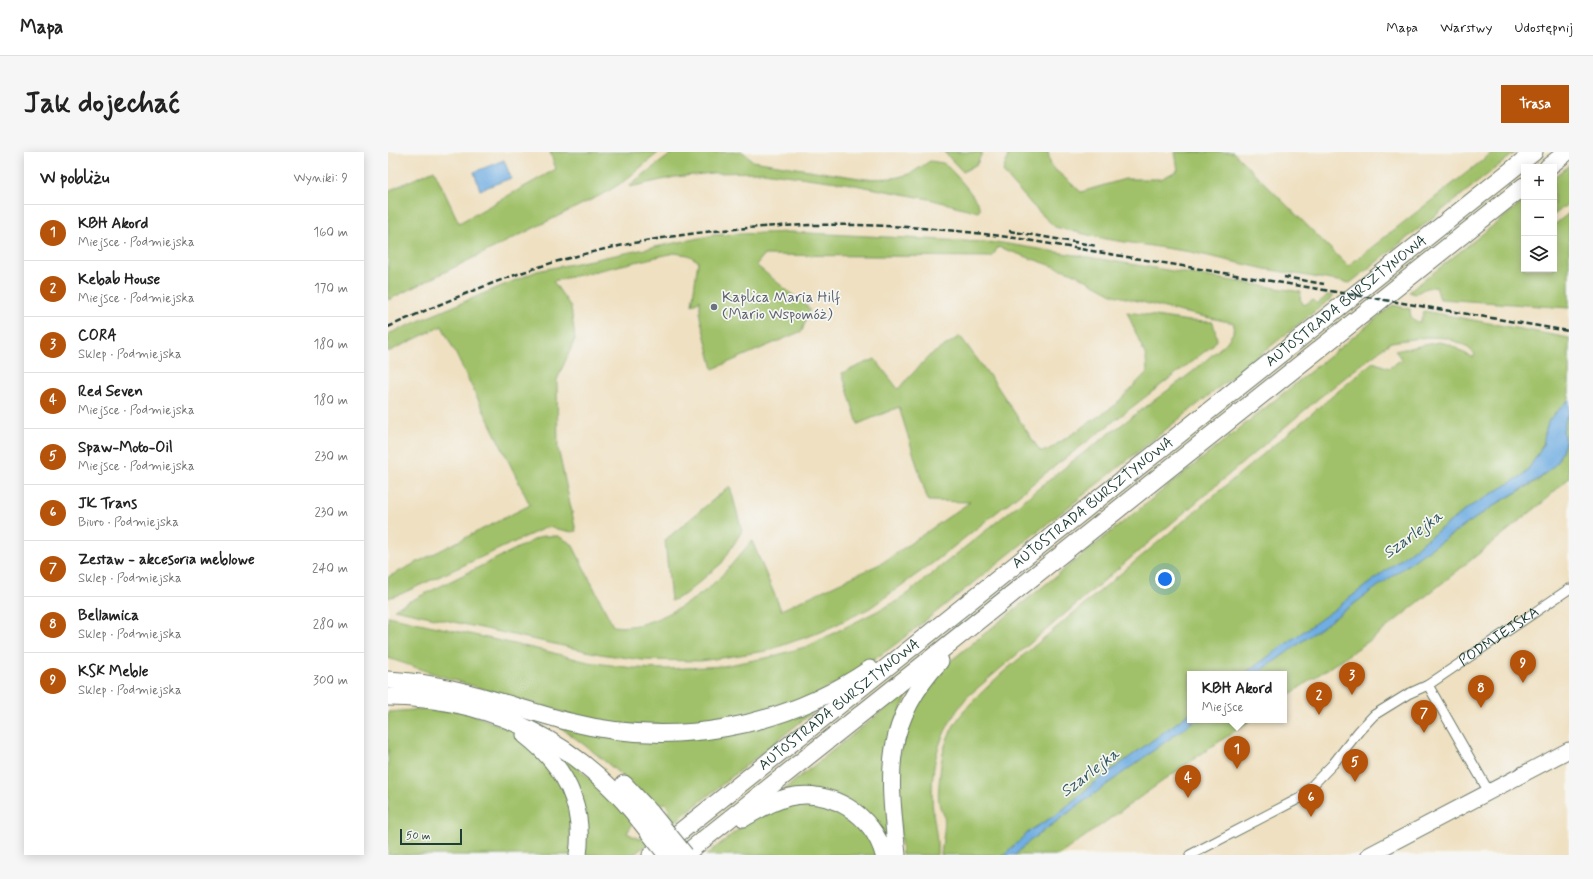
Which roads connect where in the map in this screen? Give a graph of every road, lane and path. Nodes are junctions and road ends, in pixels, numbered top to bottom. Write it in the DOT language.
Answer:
graph roads {
  1 [pos="1534,152"];
  2 [pos="1567,152"];
  3 [pos="1552,164"];
  4 [pos="1521,188"];
  5 [pos="1569,589"];
  6 [pos="977,622"];
  7 [pos="924,638"];
  8 [pos="388,680"];
  9 [pos="1428,684"];
  10 [pos="388,697"];
  11 [pos="500,709"];
  12 [pos="1569,750"];
  13 [pos="1489,792"];
  14 [pos="646,818"];
  15 [pos="700,842"];
  16 [pos="578,855"];
  17 [pos="652,855"];
  18 [pos="667,855"];
  19 [pos="685,855"];
  20 [pos="884,855"];
  21 [pos="897,855"];
  22 [pos="1190,855"];
  23 [pos="1369,855"];
  1 -- 7 [label="highway, AUTOSTRADA BURSZTYNOWA"];
  2 -- 3 [label="highway"];
  4 -- 6 [label="highway, AUTOSTRADA BURSZTYNOWA"];
  5 -- 9 [label="street, PODMIEJSKA"];
  6 -- 15 [label="highway, AUTOSTRADA BURSZTYNOWA"];
  6 -- 21 [label="highway"];
  7 -- 11 [label="highway"];
  7 -- 17 [label="highway, AUTOSTRADA BURSZTYNOWA"];
  8 -- 11 [label="highway"];
  9 -- 13 [label="street"];
  9 -- 22 [label="street, PODMIEJSKA"];
  10 -- 11 [label="highway"];
  11 -- 14 [label="highway"];
  11 -- 16 [label="highway"];
  12 -- 13 [label="main road"];
  13 -- 23 [label="main road"];
  14 -- 18 [label="highway, bridge"];
  14 -- 19 [label="highway, bridge"];
  15 -- 19 [label="highway, AUTOSTRADA BURSZTYNOWA"];
  15 -- 20 [label="highway"];
}
